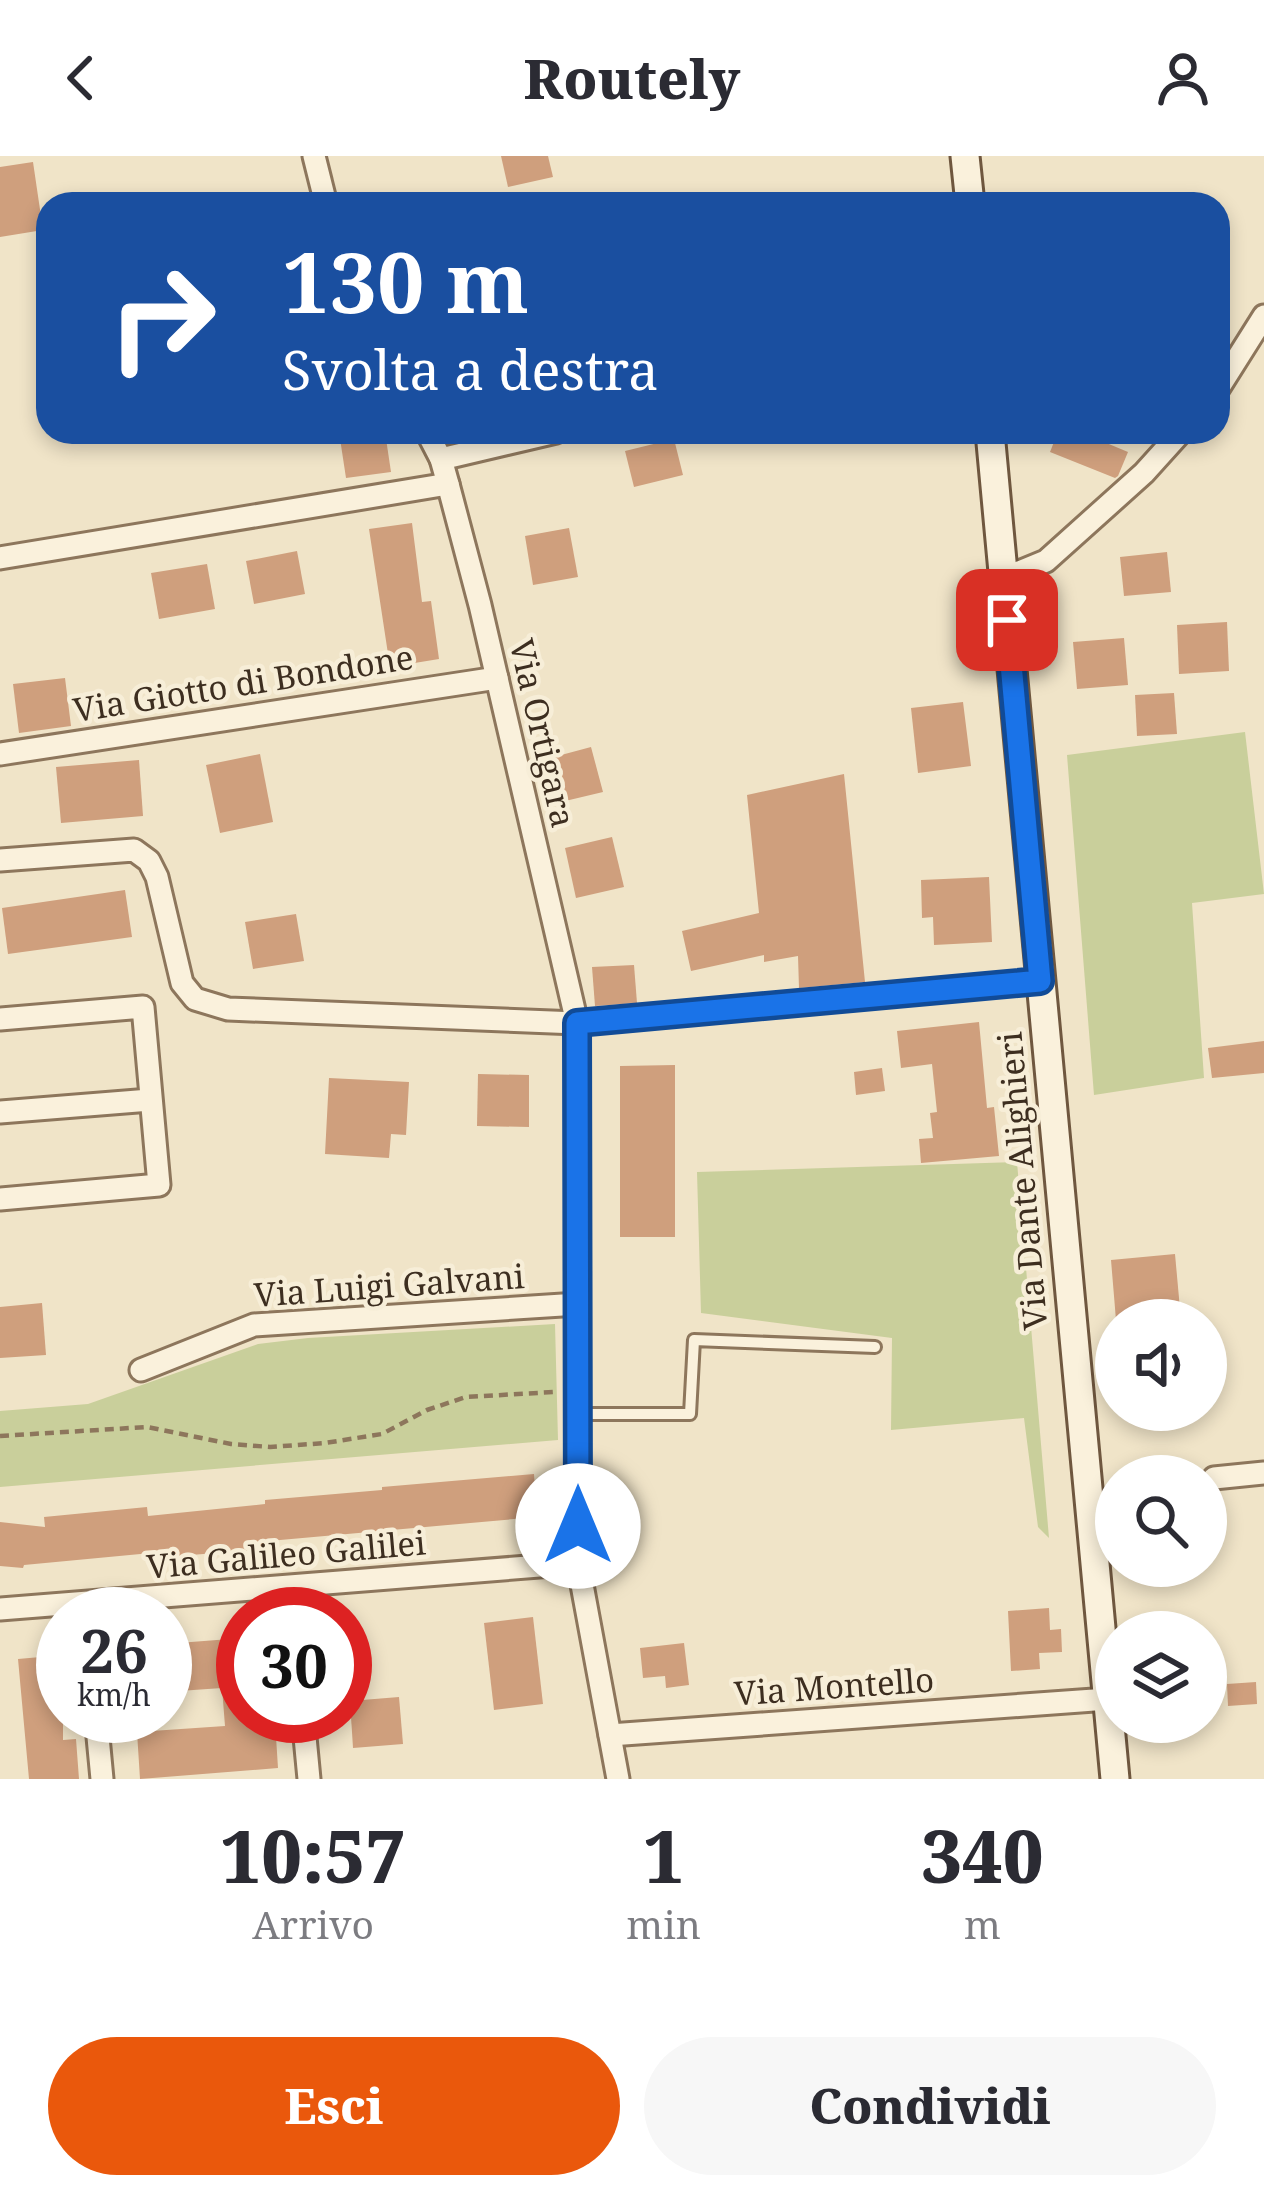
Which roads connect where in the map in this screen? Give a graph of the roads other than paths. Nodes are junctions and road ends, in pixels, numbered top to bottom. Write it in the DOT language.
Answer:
graph roads {
  1 [pos="314,156"];
  2 [pos="965,156"];
  3 [pos="323,192"];
  4 [pos="969,192"];
  5 [pos="1264,316"];
  6 [pos="1230,370"];
  7 [pos="434,444"];
  8 [pos="505,444"];
  9 [pos="991,444"];
  10 [pos="1170,444"];
  11 [pos="441,459"];
  12 [pos="448,484"];
  13 [pos="0,558"];
  14 [pos="1004,575"];
  15 [pos="497,678"];
  16 [pos="0,754"];
  17 [pos="0,860"];
  18 [pos="1040,981"];
  19 [pos="0,1019"];
  20 [pos="577,1023"];
  21 [pos="150,1100"];
  22 [pos="0,1112"];
  23 [pos="0,1199"];
  24 [pos="578,1304"];
  25 [pos="875,1347"];
  26 [pos="142,1370"];
  27 [pos="578,1402"];
  28 [pos="1264,1473"];
  29 [pos="1227,1477"];
  30 [pos="578,1563"];
  31 [pos="291,1587"];
  32 [pos="0,1609"];
  33 [pos="36,1609"];
  34 [pos="1100,1611"];
  35 [pos="1095,1700"];
  36 [pos="610,1736"];
  37 [pos="99,1743"];
  38 [pos="306,1743"];
  39 [pos="1112,1743"];
  40 [pos="103,1779"];
  41 [pos="309,1779"];
  42 [pos="618,1779"];
  43 [pos="1115,1779"];
  1 -- 3 [label="street"];
  2 -- 4 [label="street"];
  5 -- 6 [label="street"];
  7 -- 11 [label="street, Via Ortigara"];
  8 -- 11 [label="street"];
  9 -- 14 [label="street, Via Dante Alighieri"];
  10 -- 14 [label="street"];
  11 -- 12 [label="street, Via Ortigara"];
  12 -- 13 [label="street"];
  12 -- 15 [label="street, Via Ortigara"];
  14 -- 18 [label="street, Via Dante Alighieri"];
  15 -- 16 [label="street, Via Giotto di Bondone"];
  15 -- 20 [label="street, Via Ortigara"];
  17 -- 20 [label="street"];
  18 -- 20 [label="street"];
  18 -- 34 [label="street, Via Dante Alighieri"];
  19 -- 21 [label="street"];
  20 -- 24 [label="street, Via Ortigara"];
  21 -- 22 [label="street"];
  21 -- 23 [label="street"];
  24 -- 26 [label="street, Via Luigi Galvani"];
  24 -- 27 [label="street, Via Ortigara"];
  25 -- 27 [label="lane"];
  27 -- 30 [label="street, Via Ortigara"];
  28 -- 29 [label="street"];
  30 -- 31 [label="street, Via Galileo Galilei"];
  30 -- 36 [label="street, Via Ortigara"];
  32 -- 33 [label="street, Via Galileo Galilei"];
  35 -- 36 [label="street, Via Montello"];
  36 -- 42 [label="street"];
  37 -- 40 [label="street"];
  38 -- 41 [label="street"];
  39 -- 43 [label="street, Via Dante Alighieri"];
}
